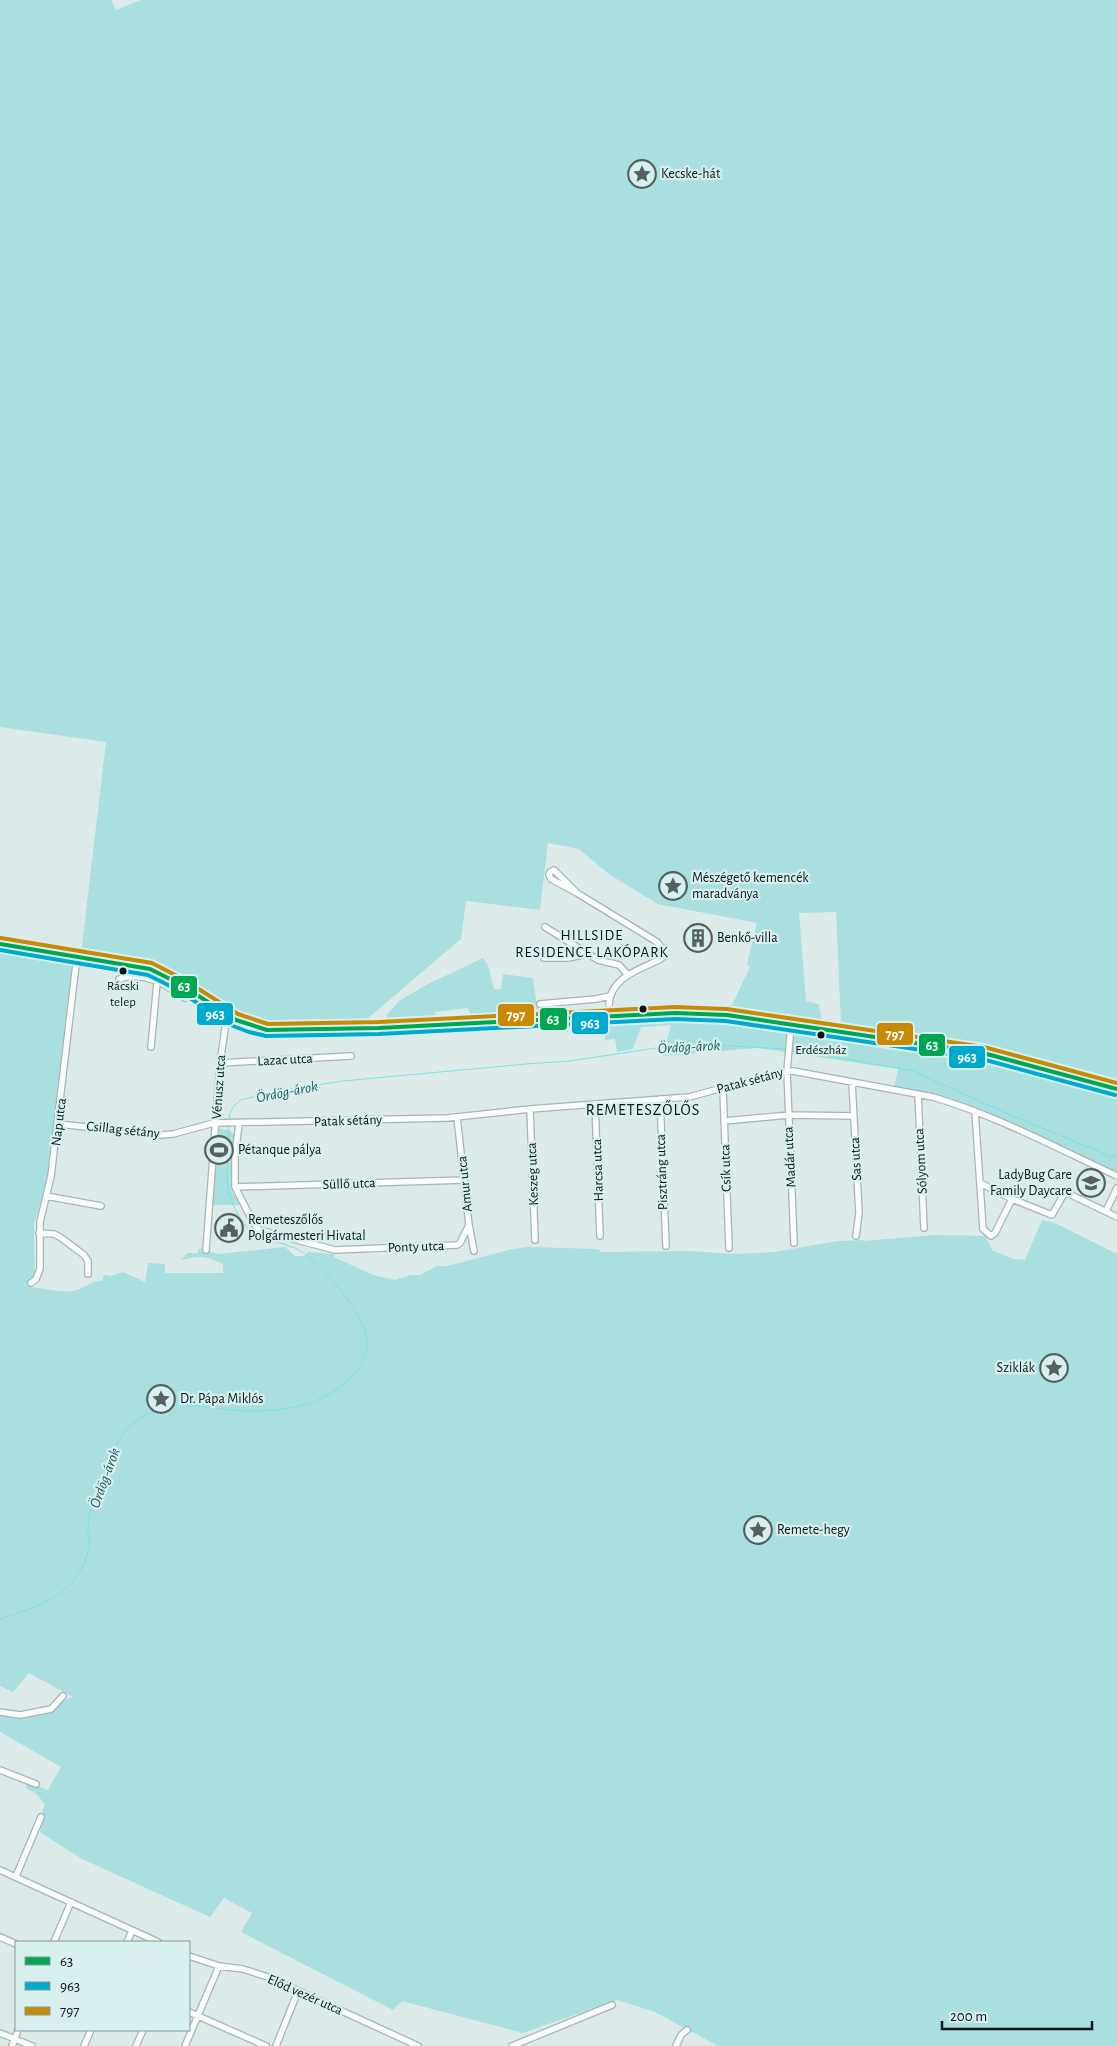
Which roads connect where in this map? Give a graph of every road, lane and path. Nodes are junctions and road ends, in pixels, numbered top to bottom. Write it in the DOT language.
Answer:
graph roads {
  1 [pos="577,893"];
  2 [pos="545,927"];
  3 [pos="0,944"];
  4 [pos="588,954"];
  5 [pos="77,956"];
  6 [pos="544,958"];
  7 [pos="158,972"];
  8 [pos="628,975"];
  9 [pos="119,979"];
  10 [pos="157,980"];
  11 [pos="610,996"];
  12 [pos="185,998"];
  13 [pos="540,1004"];
  14 [pos="610,1005"];
  15 [pos="227,1015"];
  16 [pos="791,1025"];
  17 [pos="151,1047"];
  18 [pos="351,1056"];
  19 [pos="220,1063"];
  20 [pos="787,1071"];
  21 [pos="852,1082"];
  22 [pos="723,1089"];
  23 [pos="1117,1089"];
  24 [pos="918,1094"];
  25 [pos="660,1099"];
  26 [pos="595,1104"];
  27 [pos="530,1109"];
  28 [pos="975,1110"];
  29 [pos="788,1115"];
  30 [pos="854,1116"];
  31 [pos="456,1117"];
  32 [pos="724,1121"];
  33 [pos="59,1124"];
  34 [pos="218,1124"];
  35 [pos="239,1124"];
  36 [pos="1117,1176"];
  37 [pos="464,1180"];
  38 [pos="980,1182"];
  39 [pos="234,1188"];
  40 [pos="1117,1188"];
  41 [pos="46,1196"];
  42 [pos="1012,1198"];
  43 [pos="102,1206"];
  44 [pos="1106,1211"];
  45 [pos="1117,1217"];
  46 [pos="469,1225"];
  47 [pos="924,1228"];
  48 [pos="39,1233"];
  49 [pos="600,1236"];
  50 [pos="856,1236"];
  51 [pos="535,1240"];
  52 [pos="794,1243"];
  53 [pos="666,1246"];
  54 [pos="730,1248"];
  55 [pos="206,1250"];
  56 [pos="474,1250"];
  57 [pos="88,1274"];
  58 [pos="31,1283"];
  59 [pos="63,1696"];
  60 [pos="0,1712"];
  61 [pos="0,1770"];
  62 [pos="36,1784"];
  63 [pos="41,1817"];
  64 [pos="0,1870"];
  65 [pos="16,1876"];
  66 [pos="71,1902"];
  67 [pos="132,1931"];
  68 [pos="0,1937"];
  69 [pos="54,1941"];
  70 [pos="128,1941"];
  71 [pos="156,1941"];
  72 [pos="15,1944"];
  73 [pos="190,1956"];
  74 [pos="219,1966"];
  75 [pos="298,1991"];
  76 [pos="612,2005"];
  77 [pos="190,2012"];
  78 [pos="197,2016"];
  79 [pos="687,2030"];
  80 [pos="18,2031"];
  81 [pos="91,2031"];
  82 [pos="143,2031"];
  83 [pos="0,2032"];
  84 [pos="15,2039"];
  85 [pos="12,2046"];
  86 [pos="32,2046"];
  87 [pos="84,2046"];
  88 [pos="136,2046"];
  89 [pos="185,2046"];
  90 [pos="266,2046"];
  91 [pos="276,2046"];
  92 [pos="418,2046"];
  93 [pos="512,2046"];
  94 [pos="676,2046"];
  1 -- 1 [label="street"];
  1 -- 8 [label="street"];
  2 -- 4 [label="street"];
  3 -- 5 [label="street"];
  4 -- 6 [label="street"];
  4 -- 8 [label="street"];
  5 -- 7 [label="street"];
  5 -- 33 [label="street, Nap utca"];
  7 -- 10 [label="street"];
  7 -- 15 [label="street"];
  8 -- 11 [label="street"];
  9 -- 10 [label="street"];
  10 -- 12 [label="street"];
  10 -- 17 [label="street"];
  11 -- 13 [label="street"];
  11 -- 14 [label="street"];
  15 -- 16 [label="street"];
  15 -- 19 [label="street, Vénusz utca"];
  16 -- 20 [label="street, Madár utca"];
  16 -- 23 [label="street"];
  18 -- 19 [label="street, Lazac utca"];
  19 -- 34 [label="street, Vénusz utca"];
  20 -- 21 [label="street, Patak sétány"];
  20 -- 22 [label="street, Patak sétány"];
  20 -- 29 [label="street, Madár utca"];
  21 -- 24 [label="street, Patak sétány"];
  21 -- 30 [label="street, Sas utca"];
  22 -- 25 [label="street, Patak sétány"];
  22 -- 32 [label="street, Csík utca"];
  24 -- 28 [label="street, Patak sétány"];
  24 -- 47 [label="street, Sólyom utca"];
  25 -- 26 [label="street, Patak sétány"];
  25 -- 53 [label="street, Pisztráng utca"];
  26 -- 27 [label="street, Patak sétány"];
  26 -- 49 [label="street, Harcsa utca"];
  27 -- 31 [label="street, Patak sétány"];
  27 -- 51 [label="street, Keszeg utca"];
  28 -- 36 [label="street, Patak sétány"];
  28 -- 38 [label="street"];
  29 -- 30 [label="street"];
  29 -- 32 [label="street"];
  29 -- 52 [label="street, Madár utca"];
  30 -- 50 [label="street, Sas utca"];
  31 -- 35 [label="street, Patak sétány"];
  31 -- 37 [label="street, Amur utca"];
  32 -- 54 [label="street, Csík utca"];
  33 -- 34 [label="street, Csillag sétány"];
  33 -- 41 [label="street, Nap utca"];
  34 -- 35 [label="street, Patak sétány"];
  34 -- 55 [label="street, Vénusz utca"];
  35 -- 39 [label="street"];
  37 -- 39 [label="street, Süllő utca"];
  37 -- 46 [label="street, Amur utca"];
  38 -- 42 [label="street"];
  38 -- 42 [label="street"];
  39 -- 46 [label="street, Ponty utca"];
  40 -- 44 [label="street"];
  41 -- 43 [label="street"];
  41 -- 48 [label="street, Nap utca"];
  42 -- 44 [label="street"];
  44 -- 45 [label="street"];
  46 -- 56 [label="street, Amur utca"];
  48 -- 57 [label="street"];
  48 -- 58 [label="street, Nap utca"];
  59 -- 60 [label="street"];
  61 -- 62 [label="street"];
  63 -- 65 [label="street"];
  64 -- 65 [label="street"];
  65 -- 66 [label="street"];
  66 -- 67 [label="street"];
  66 -- 69 [label="street"];
  67 -- 70 [label="street"];
  67 -- 71 [label="street"];
  68 -- 72 [label="street"];
  73 -- 74 [label="street, Előd vezér utca"];
  74 -- 75 [label="street, Előd vezér utca"];
  74 -- 78 [label="street"];
  75 -- 91 [label="street"];
  75 -- 92 [label="street, Előd vezér utca"];
  76 -- 93 [label="street"];
  77 -- 78 [label="street"];
  78 -- 89 [label="street"];
  78 -- 90 [label="street"];
  79 -- 94 [label="street"];
  80 -- 84 [label="street"];
  81 -- 87 [label="street"];
  82 -- 88 [label="street"];
  83 -- 84 [label="street"];
  84 -- 85 [label="street"];
  84 -- 86 [label="street"];
}
